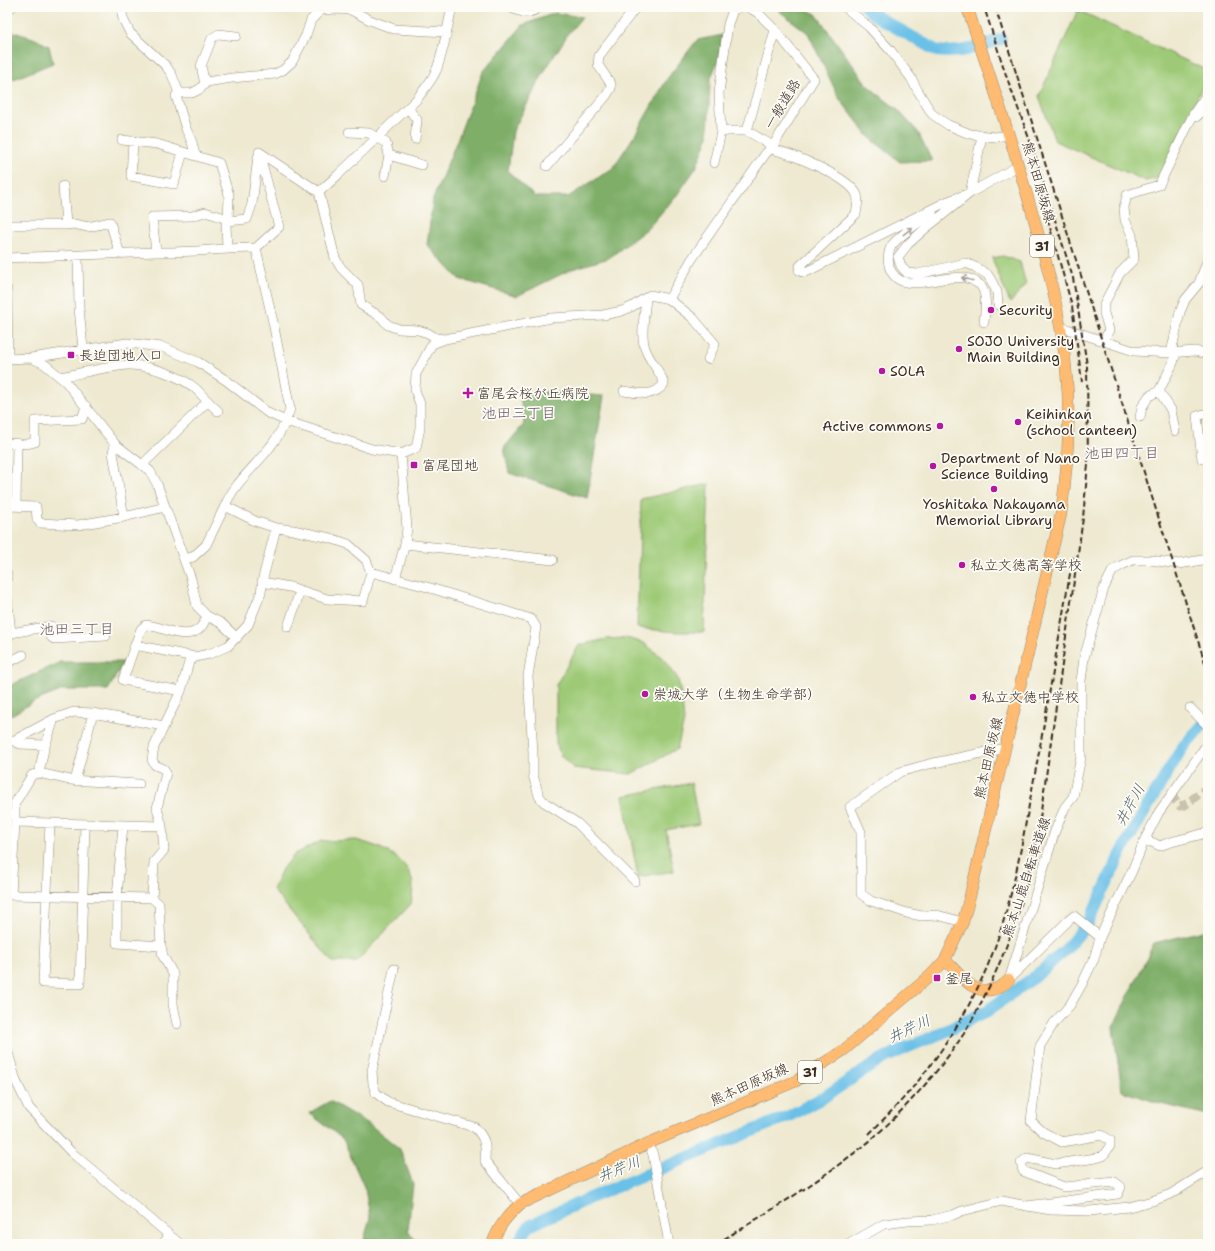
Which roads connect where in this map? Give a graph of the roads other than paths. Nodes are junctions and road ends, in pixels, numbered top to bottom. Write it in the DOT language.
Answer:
graph roads {
  1 [pos="12,7"];
  2 [pos="121,7"];
  3 [pos="452,7"];
  4 [pos="509,7"];
  5 [pos="538,7"];
  6 [pos="636,7"];
  7 [pos="740,7"];
  8 [pos="748,7"];
  9 [pos="845,7"];
  10 [pos="967,7"];
  11 [pos="7,9"];
  12 [pos="774,30"];
  13 [pos="446,32"];
  14 [pos="236,36"];
  15 [pos="205,84"];
  16 [pos="178,93"];
  17 [pos="1208,93"];
  18 [pos="1208,106"];
  19 [pos="408,108"];
  20 [pos="1191,119"];
  21 [pos="747,131"];
  22 [pos="349,132"];
  23 [pos="721,132"];
  24 [pos="1009,135"];
  25 [pos="982,136"];
  26 [pos="377,138"];
  27 [pos="415,139"];
  28 [pos="122,140"];
  29 [pos="132,142"];
  30 [pos="771,149"];
  31 [pos="183,152"];
  32 [pos="259,152"];
  33 [pos="195,155"];
  34 [pos="389,155"];
  35 [pos="714,163"];
  36 [pos="422,165"];
  37 [pos="547,166"];
  38 [pos="1018,166"];
  39 [pos="385,176"];
  40 [pos="63,186"];
  41 [pos="319,192"];
  42 [pos="970,193"];
  43 [pos="946,202"];
  44 [pos="228,221"];
  45 [pos="7,225"];
  46 [pos="66,225"];
  47 [pos="227,248"];
  48 [pos="256,248"];
  49 [pos="156,252"];
  50 [pos="120,254"];
  51 [pos="78,256"];
  52 [pos="7,258"];
  53 [pos="1208,259"];
  54 [pos="7,289"];
  55 [pos="646,298"];
  56 [pos="669,300"];
  57 [pos="998,305"];
  58 [pos="984,322"];
  59 [pos="1061,328"];
  60 [pos="445,340"];
  61 [pos="1104,341"];
  62 [pos="83,349"];
  63 [pos="1173,353"];
  64 [pos="1208,354"];
  65 [pos="8,358"];
  66 [pos="31,358"];
  67 [pos="708,359"];
  68 [pos="60,377"];
  69 [pos="624,391"];
  70 [pos="1159,391"];
  71 [pos="208,401"];
  72 [pos="86,406"];
  73 [pos="218,411"];
  74 [pos="1208,413"];
  75 [pos="1140,417"];
  76 [pos="286,421"];
  77 [pos="1174,431"];
  78 [pos="12,443"];
  79 [pos="115,444"];
  80 [pos="401,454"];
  81 [pos="1202,459"];
  82 [pos="142,465"];
  83 [pos="12,467"];
  84 [pos="11,506"];
  85 [pos="225,506"];
  86 [pos="165,507"];
  87 [pos="124,517"];
  88 [pos="276,528"];
  89 [pos="405,544"];
  90 [pos="184,559"];
  91 [pos="1208,559"];
  92 [pos="553,560"];
  93 [pos="371,572"];
  94 [pos="7,574"];
  95 [pos="7,578"];
  96 [pos="395,579"];
  97 [pos="262,582"];
  98 [pos="300,591"];
  99 [pos="7,596"];
  100 [pos="207,616"];
  101 [pos="288,627"];
  102 [pos="9,636"];
  103 [pos="106,636"];
  104 [pos="237,638"];
  105 [pos="135,645"];
  106 [pos="23,655"];
  107 [pos="195,657"];
  108 [pos="7,663"];
  109 [pos="182,691"];
  110 [pos="1190,708"];
  111 [pos="93,713"];
  112 [pos="54,719"];
  113 [pos="164,726"];
  114 [pos="1208,726"];
  115 [pos="10,740"];
  116 [pos="1208,743"];
  117 [pos="46,745"];
  118 [pos="1006,748"];
  119 [pos="39,773"];
  120 [pos="75,781"];
  121 [pos="138,784"];
  122 [pos="11,798"];
  123 [pos="15,822"];
  124 [pos="50,823"];
  125 [pos="86,824"];
  126 [pos="123,825"];
  127 [pos="162,826"];
  128 [pos="1208,832"];
  129 [pos="1145,839"];
  130 [pos="10,854"];
  131 [pos="635,881"];
  132 [pos="9,895"];
  133 [pos="48,896"];
  134 [pos="83,896"];
  135 [pos="117,897"];
  136 [pos="152,898"];
  137 [pos="963,922"];
  138 [pos="1100,937"];
  139 [pos="161,946"];
  140 [pos="945,960"];
  141 [pos="394,969"];
  142 [pos="1009,980"];
  143 [pos="177,1024"];
  144 [pos="7,1049"];
  145 [pos="649,1143"];
  146 [pos="1208,1171"];
  147 [pos="520,1204"];
  148 [pos="1027,1206"];
  149 [pos="169,1236"];
  150 [pos="163,1244"];
  151 [pos="180,1244"];
  152 [pos="492,1244"];
  153 [pos="669,1244"];
  154 [pos="849,1244"];
  1 -- 11 [label="street"];
  2 -- 16 [label="street"];
  3 -- 13 [label="street"];
  4 -- 5 [label="street"];
  6 -- 37 [label="street"];
  7 -- 23 [label="street"];
  8 -- 12 [label="street, 一般道路"];
  9 -- 25 [label="street"];
  10 -- 24 [label="main road, 熊本田原坂線 / 31"];
  12 -- 21 [label="street, 一般道路"];
  12 -- 30 [label="street, 一般道路"];
  13 -- 15 [label="street"];
  13 -- 19 [label="street"];
  14 -- 15 [label="street"];
  15 -- 16 [label="street"];
  16 -- 33 [label="street"];
  17 -- 20 [label="street"];
  18 -- 20 [label="street"];
  19 -- 26 [label="street"];
  19 -- 27 [label="street"];
  20 -- 61 [label="street"];
  21 -- 23 [label="street, 一般道路"];
  21 -- 30 [label="street, 一般道路"];
  22 -- 26 [label="street"];
  23 -- 35 [label="street"];
  24 -- 25 [label="street"];
  24 -- 38 [label="main road, 熊本田原坂線 / 31"];
  25 -- 42 [label="street"];
  26 -- 34 [label="street"];
  26 -- 41 [label="street"];
  28 -- 29 [label="street"];
  29 -- 31 [label="street"];
  29 -- 31 [label="street"];
  30 -- 43 [label="street"];
  30 -- 56 [label="street"];
  31 -- 33 [label="street"];
  32 -- 41 [label="street"];
  32 -- 44 [label="street"];
  32 -- 48 [label="street"];
  33 -- 44 [label="street"];
  34 -- 36 [label="street"];
  34 -- 39 [label="street"];
  38 -- 42 [label="street"];
  38 -- 59 [label="main road, 熊本田原坂線 / 31"];
  40 -- 46 [label="street"];
  41 -- 60 [label="street"];
  42 -- 43 [label="street"];
  42 -- 57 [label="street"];
  58 -- 43 [label="street, one-way"];
  44 -- 47 [label="street"];
  44 -- 49 [label="street"];
  45 -- 46 [label="street"];
  46 -- 50 [label="street"];
  47 -- 48 [label="street"];
  47 -- 49 [label="street"];
  48 -- 76 [label="street"];
  49 -- 50 [label="street"];
  50 -- 51 [label="street"];
  51 -- 52 [label="street"];
  51 -- 62 [label="street"];
  53 -- 63 [label="street"];
  54 -- 65 [label="street"];
  55 -- 56 [label="street"];
  55 -- 60 [label="street"];
  55 -- 69 [label="street"];
  56 -- 67 [label="street"];
  59 -- 61 [label="street"];
  59 -- 118 [label="main road, 熊本田原坂線 / 31"];
  60 -- 80 [label="street"];
  61 -- 63 [label="street"];
  62 -- 66 [label="street"];
  62 -- 76 [label="street"];
  63 -- 64 [label="street"];
  63 -- 70 [label="street"];
  65 -- 66 [label="street"];
  66 -- 68 [label="street"];
  68 -- 71 [label="street"];
  68 -- 72 [label="street"];
  70 -- 75 [label="street"];
  70 -- 77 [label="street"];
  71 -- 73 [label="street"];
  71 -- 82 [label="street"];
  72 -- 78 [label="street"];
  72 -- 79 [label="street"];
  74 -- 81 [label="street"];
  76 -- 80 [label="street"];
  76 -- 85 [label="street"];
  78 -- 83 [label="street"];
  79 -- 82 [label="street"];
  79 -- 87 [label="street"];
  80 -- 89 [label="street"];
  82 -- 86 [label="street"];
  83 -- 84 [label="street"];
  84 -- 87 [label="street"];
  85 -- 88 [label="street"];
  85 -- 90 [label="street"];
  86 -- 87 [label="street"];
  86 -- 90 [label="street"];
  88 -- 93 [label="street"];
  88 -- 97 [label="street"];
  89 -- 92 [label="street"];
  89 -- 96 [label="street"];
  90 -- 100 [label="street"];
  91 -- 142 [label="street, 熊本山鹿自転車道線"];
  93 -- 96 [label="street"];
  93 -- 98 [label="street"];
  94 -- 95 [label="street"];
  96 -- 131 [label="street"];
  97 -- 98 [label="street"];
  97 -- 104 [label="street"];
  98 -- 101 [label="street"];
  99 -- 102 [label="street"];
  100 -- 104 [label="street"];
  100 -- 105 [label="street"];
  102 -- 103 [label="street"];
  104 -- 107 [label="street"];
  105 -- 107 [label="street"];
  105 -- 109 [label="street"];
  106 -- 108 [label="street"];
  107 -- 109 [label="street"];
  109 -- 113 [label="street"];
  110 -- 114 [label="street"];
  111 -- 112 [label="street"];
  111 -- 113 [label="street"];
  111 -- 120 [label="street"];
  112 -- 115 [label="street"];
  112 -- 117 [label="street"];
  113 -- 127 [label="street"];
  115 -- 117 [label="street"];
  116 -- 129 [label="street"];
  117 -- 119 [label="street"];
  118 -- 137 [label="main road, 熊本田原坂線 / 31"];
  118 -- 137 [label="street"];
  119 -- 120 [label="street"];
  119 -- 122 [label="street"];
  120 -- 121 [label="street"];
  122 -- 123 [label="street"];
  123 -- 124 [label="street"];
  123 -- 130 [label="street"];
  124 -- 125 [label="street"];
  124 -- 133 [label="street"];
  125 -- 126 [label="street"];
  125 -- 134 [label="street"];
  126 -- 127 [label="street"];
  126 -- 135 [label="street"];
  127 -- 136 [label="street"];
  128 -- 129 [label="street"];
  129 -- 138 [label="street"];
  130 -- 132 [label="street"];
  132 -- 133 [label="street"];
  133 -- 134 [label="street"];
  133 -- 134 [label="street"];
  134 -- 135 [label="street"];
  135 -- 136 [label="street"];
  135 -- 139 [label="street"];
  136 -- 139 [label="street"];
  137 -- 140 [label="main road, 熊本田原坂線 / 31"];
  138 -- 142 [label="street"];
  138 -- 148 [label="street"];
  139 -- 143 [label="street"];
  140 -- 142 [label="main road"];
  140 -- 145 [label="main road, 熊本田原坂線 / 31"];
  141 -- 147 [label="street"];
  144 -- 149 [label="street"];
  145 -- 147 [label="main road, 熊本田原坂線 / 31"];
  145 -- 153 [label="street"];
  146 -- 148 [label="street"];
  147 -- 152 [label="main road, 熊本田原坂線 / 31"];
  148 -- 154 [label="street"];
  149 -- 150 [label="street"];
  149 -- 151 [label="street"];
}
